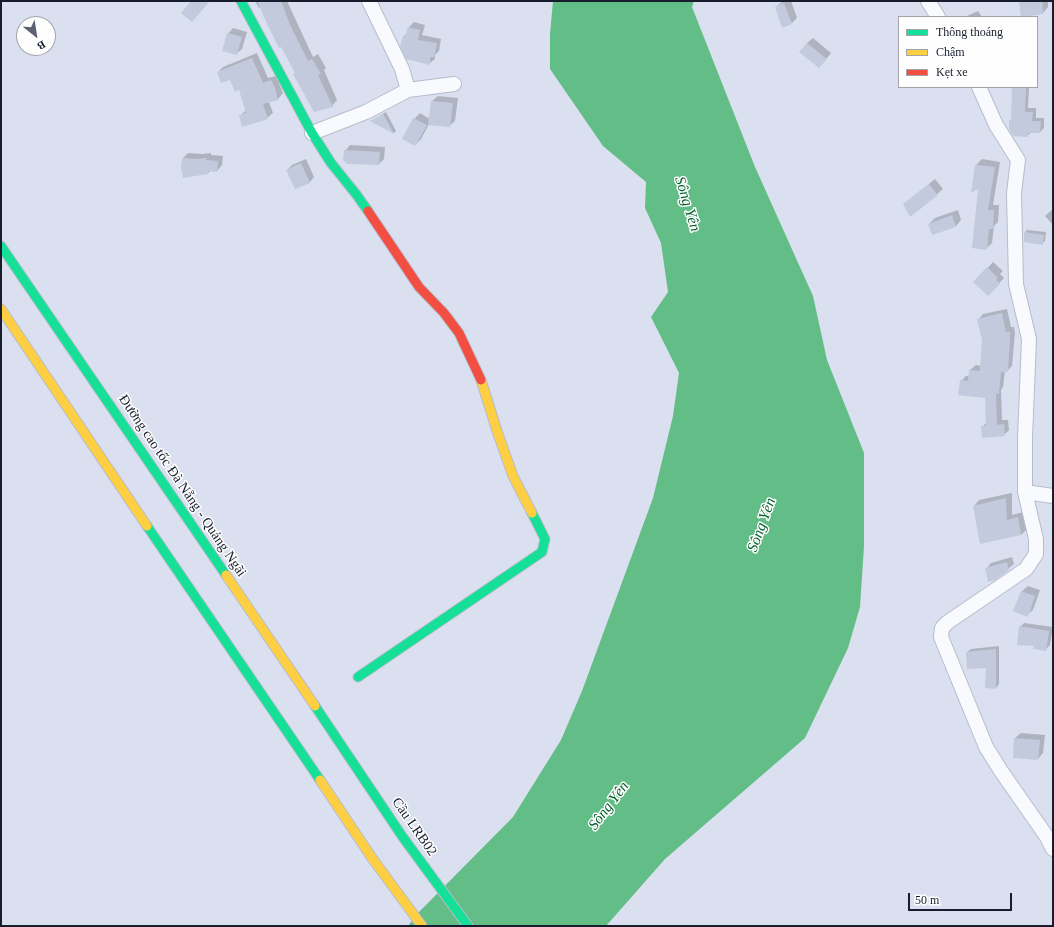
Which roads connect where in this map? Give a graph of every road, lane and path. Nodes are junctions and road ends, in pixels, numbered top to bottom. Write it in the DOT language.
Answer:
graph roads {
  1 [pos="241,1"];
  2 [pos="369,1"];
  3 [pos="928,1"];
  4 [pos="937,16"];
  5 [pos="454,84"];
  6 [pos="979,88"];
  7 [pos="408,90"];
  8 [pos="312,133"];
  9 [pos="1,246"];
  10 [pos="1,309"];
  11 [pos="1025,492"];
  12 [pos="1053,496"];
  13 [pos="358,676"];
  14 [pos="340,742"];
  15 [pos="1053,849"];
  16 [pos="422,926"];
  17 [pos="468,926"];
  1 -- 8 [label="main road"];
  2 -- 7 [label="street"];
  3 -- 4 [label="street"];
  5 -- 7 [label="street"];
  6 -- 11 [label="street"];
  7 -- 8 [label="street"];
  8 -- 13 [label="main road"];
  9 -- 14 [label="main road, Đường cao tốc Đà Nẵng - Quảng Ngãi"];
  10 -- 16 [label="main road"];
  11 -- 12 [label="street"];
  11 -- 15 [label="street"];
  14 -- 17 [label="main road, Cầu LRB02"];
}
